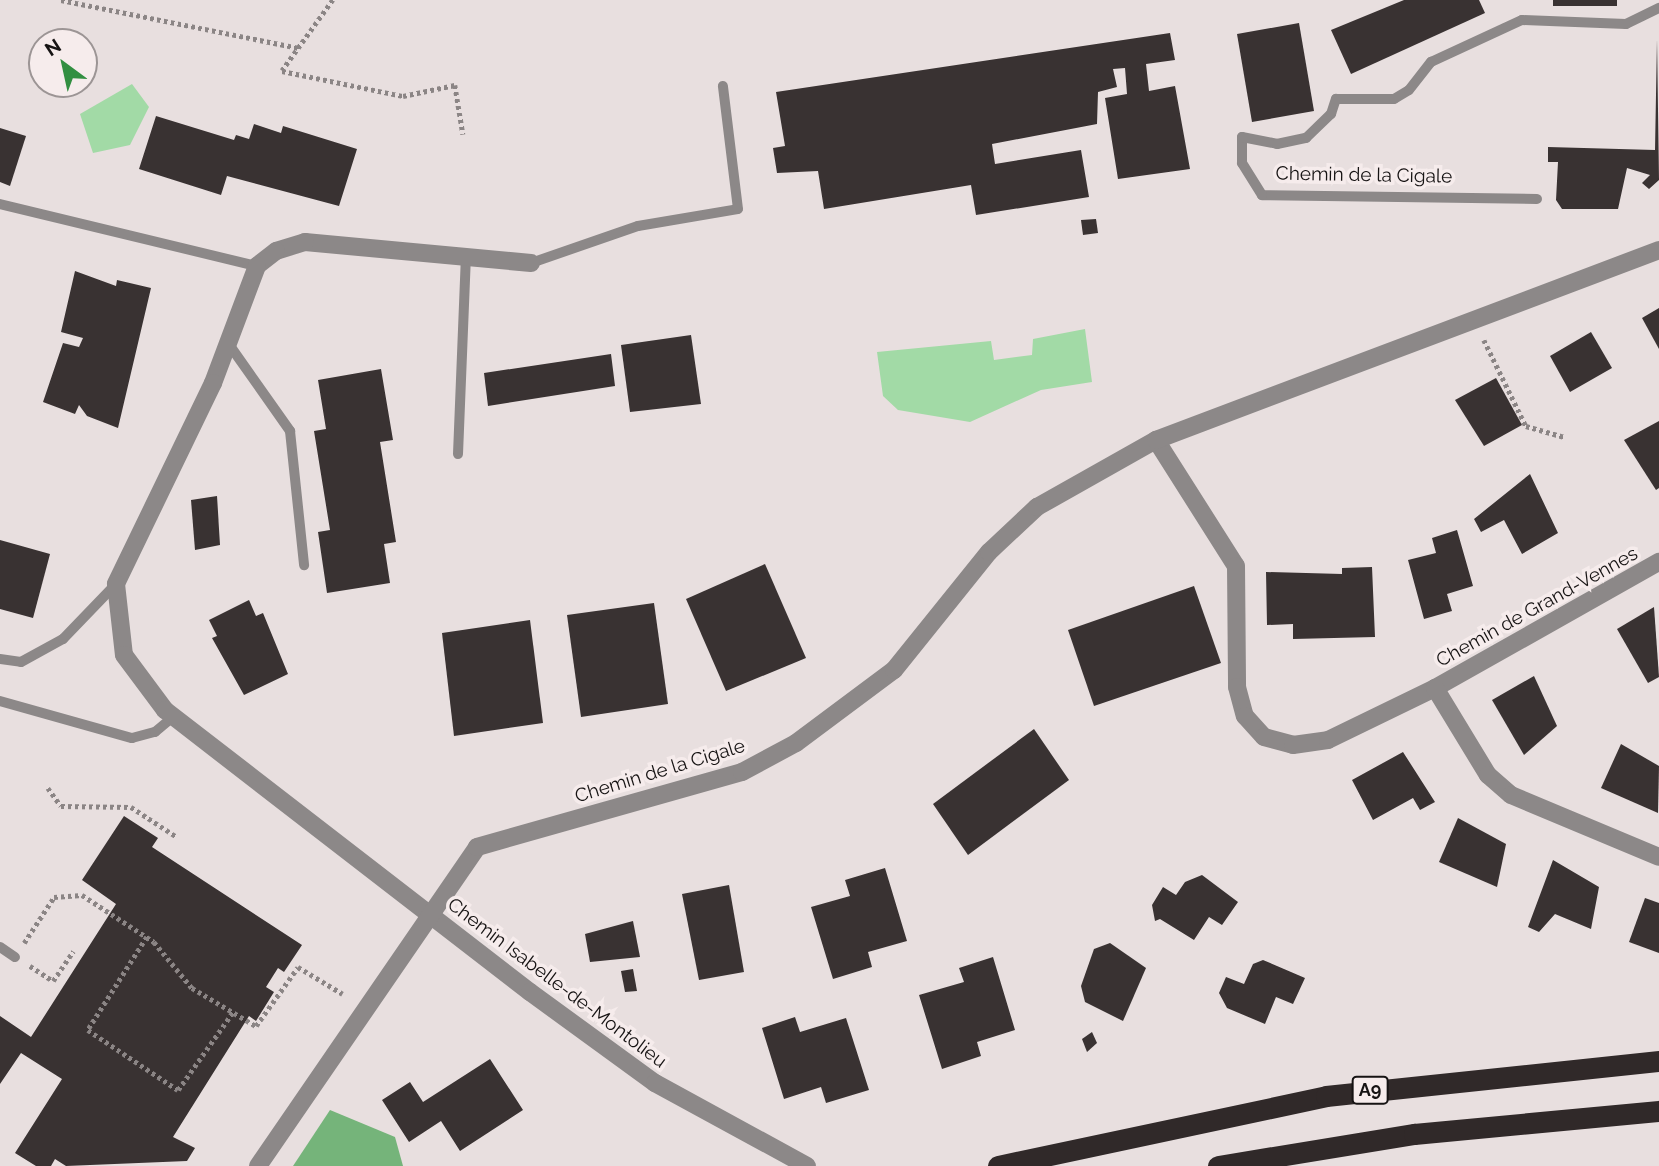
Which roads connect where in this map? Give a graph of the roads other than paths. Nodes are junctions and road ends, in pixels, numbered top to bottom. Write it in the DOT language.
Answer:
graph roads {
  1 [pos="1659,8"];
  2 [pos="723,86"];
  3 [pos="1537,199"];
  4 [pos="0,204"];
  5 [pos="1659,250"];
  6 [pos="466,257"];
  7 [pos="531,263"];
  8 [pos="257,266"];
  9 [pos="229,344"];
  10 [pos="1156,440"];
  11 [pos="458,454"];
  12 [pos="1659,562"];
  13 [pos="304,565"];
  14 [pos="116,584"];
  15 [pos="0,659"];
  16 [pos="1435,688"];
  17 [pos="0,702"];
  18 [pos="173,717"];
  19 [pos="1659,857"];
  20 [pos="430,913"];
  21 [pos="0,947"];
  22 [pos="15,957"];
  23 [pos="1659,1061"];
  24 [pos="1659,1111"];
  25 [pos="258,1166"];
  26 [pos="807,1166"];
  27 [pos="998,1166"];
  28 [pos="1218,1166"];
  1 -- 3 [label="lane, Chemin de la Cigale"];
  2 -- 7 [label="lane"];
  4 -- 8 [label="lane"];
  5 -- 10 [label="street, Chemin de la Cigale"];
  6 -- 7 [label="street"];
  6 -- 8 [label="street"];
  6 -- 11 [label="lane"];
  8 -- 9 [label="street"];
  9 -- 13 [label="lane"];
  9 -- 14 [label="street"];
  10 -- 16 [label="street, Chemin de Grand-Vennes"];
  10 -- 20 [label="street, Chemin de la Cigale"];
  12 -- 16 [label="street, Chemin de Grand-Vennes"];
  14 -- 15 [label="lane"];
  14 -- 18 [label="street, Chemin Isabelle-de-Montolieu"];
  16 -- 19 [label="street, Chemin de Grand-Vennes"];
  17 -- 18 [label="lane"];
  18 -- 20 [label="street, Chemin Isabelle-de-Montolieu"];
  20 -- 25 [label="street, Chemin Isabelle-de-Montolieu"];
  20 -- 26 [label="street, Chemin Isabelle-de-Montolieu"];
  21 -- 22 [label="lane"];
  23 -- 27 [label="highway, A9"];
  24 -- 28 [label="highway"];
}
